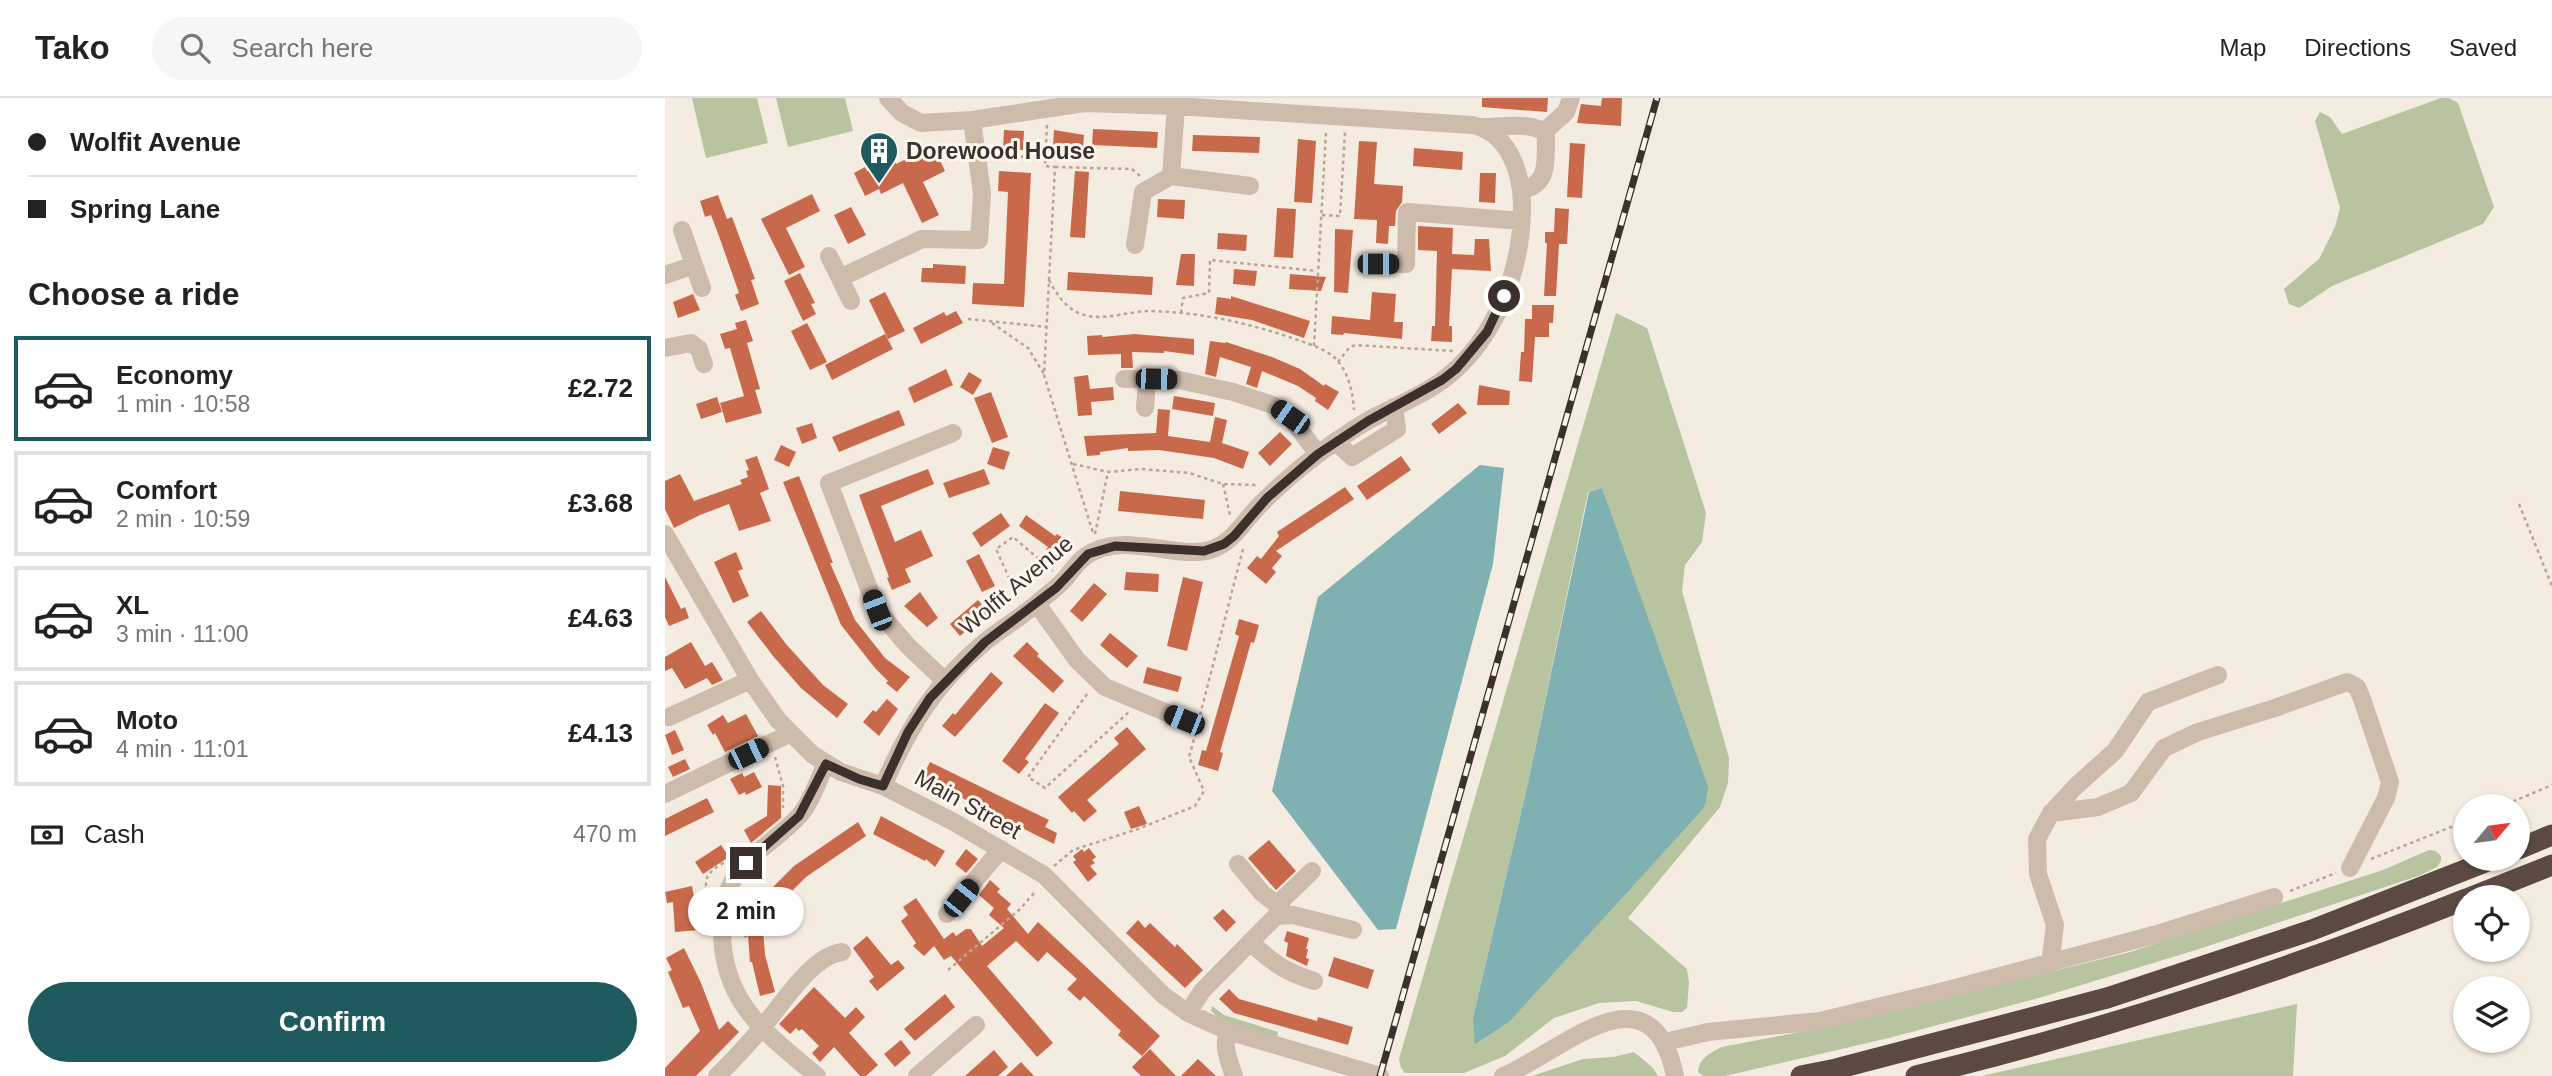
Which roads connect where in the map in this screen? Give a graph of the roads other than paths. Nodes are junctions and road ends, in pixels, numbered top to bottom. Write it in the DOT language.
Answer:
graph roads {
  1 [pos="888,98"];
  2 [pos="1571,98"];
  3 [pos="1176,106"];
  4 [pos="1289,106"];
  5 [pos="972,120"];
  6 [pos="1484,127"];
  7 [pos="1543,132"];
  8 [pos="1171,176"];
  9 [pos="1250,186"];
  10 [pos="1521,190"];
  11 [pos="1522,221"];
  12 [pos="682,230"];
  13 [pos="1135,245"];
  14 [pos="829,256"];
  15 [pos="1378,264"];
  16 [pos="694,265"];
  17 [pos="665,275"];
  18 [pos="840,278"];
  19 [pos="702,288"];
  20 [pos="851,301"];
  21 [pos="665,348"];
  22 [pos="704,364"];
  23 [pos="1147,379"];
  24 [pos="1124,380"];
  25 [pos="1394,407"];
  26 [pos="1145,408"];
  27 [pos="953,433"];
  28 [pos="1336,442"];
  29 [pos="1318,454"];
  30 [pos="665,534"];
  31 [pos="1031,608"];
  32 [pos="2218,676"];
  33 [pos="750,680"];
  34 [pos="945,681"];
  35 [pos="669,718"];
  36 [pos="1184,720"];
  37 [pos="789,734"];
  38 [pos="826,764"];
  39 [pos="883,786"];
  40 [pos="665,794"];
  41 [pos="2051,813"];
  42 [pos="2552,835"];
  43 [pos="2531,844"];
  44 [pos="1001,849"];
  45 [pos="1238,864"];
  46 [pos="2552,865"];
  47 [pos="2350,868"];
  48 [pos="1312,871"];
  49 [pos="2460,872"];
  50 [pos="2501,885"];
  51 [pos="2274,897"];
  52 [pos="2453,904"];
  53 [pos="1278,911"];
  54 [pos="947,914"];
  55 [pos="1353,930"];
  56 [pos="1250,942"];
  57 [pos="842,952"];
  58 [pos="2050,964"];
  59 [pos="1314,981"];
  60 [pos="1188,1013"];
  61 [pos="976,1025"];
  62 [pos="761,1029"];
  63 [pos="1228,1031"];
  64 [pos="1665,1042"];
  65 [pos="717,1076"];
  66 [pos="817,1076"];
  67 [pos="917,1076"];
  68 [pos="1234,1076"];
  69 [pos="1380,1076"];
  70 [pos="1503,1076"];
  71 [pos="1675,1076"];
  72 [pos="1801,1076"];
  73 [pos="1916,1076"];
  1 -- 5 [label="street"];
  2 -- 7 [label="street"];
  3 -- 4 [label="street"];
  3 -- 5 [label="street"];
  3 -- 8 [label="street"];
  4 -- 6 [label="street"];
  5 -- 18 [label="street"];
  6 -- 7 [label="street"];
  6 -- 10 [label="street, Wolfit Avenue"];
  7 -- 10 [label="street"];
  8 -- 9 [label="street"];
  8 -- 13 [label="street"];
  10 -- 11 [label="street, Wolfit Avenue"];
  11 -- 15 [label="street"];
  11 -- 25 [label="street, Wolfit Avenue"];
  12 -- 16 [label="street"];
  14 -- 18 [label="street"];
  16 -- 17 [label="street"];
  16 -- 19 [label="street"];
  18 -- 20 [label="street"];
  21 -- 22 [label="street"];
  23 -- 24 [label="street"];
  23 -- 26 [label="street"];
  23 -- 29 [label="street"];
  25 -- 28 [label="street, Wolfit Avenue"];
  25 -- 28 [label="street"];
  27 -- 34 [label="street"];
  28 -- 29 [label="street, Wolfit Avenue"];
  29 -- 31 [label="street, Wolfit Avenue"];
  30 -- 33 [label="street, Main Street"];
  31 -- 34 [label="street, Wolfit Avenue"];
  31 -- 36 [label="street"];
  32 -- 41 [label="street"];
  33 -- 35 [label="street"];
  33 -- 37 [label="street, Main Street"];
  34 -- 39 [label="street, Wolfit Avenue"];
  37 -- 38 [label="street, Main Street"];
  37 -- 40 [label="street"];
  38 -- 39 [label="street, Main Street"];
  38 -- 62 [label="street"];
  39 -- 44 [label="street, Main Street"];
  41 -- 47 [label="street"];
  41 -- 58 [label="street"];
  42 -- 43 [label="highway"];
  44 -- 54 [label="street"];
  44 -- 60 [label="street, Main Street"];
  45 -- 53 [label="street"];
  46 -- 50 [label="highway"];
  48 -- 53 [label="street"];
  49 -- 72 [label="highway"];
  51 -- 58 [label="street"];
  52 -- 73 [label="highway"];
  53 -- 55 [label="street"];
  53 -- 56 [label="street"];
  56 -- 59 [label="street"];
  56 -- 60 [label="street"];
  57 -- 62 [label="street"];
  58 -- 64 [label="street"];
  60 -- 63 [label="street, Main Street"];
  61 -- 67 [label="street"];
  62 -- 65 [label="street"];
  62 -- 66 [label="street"];
  63 -- 68 [label="street"];
  63 -- 69 [label="street, Main Street"];
  64 -- 70 [label="street"];
  64 -- 71 [label="street"];
}
